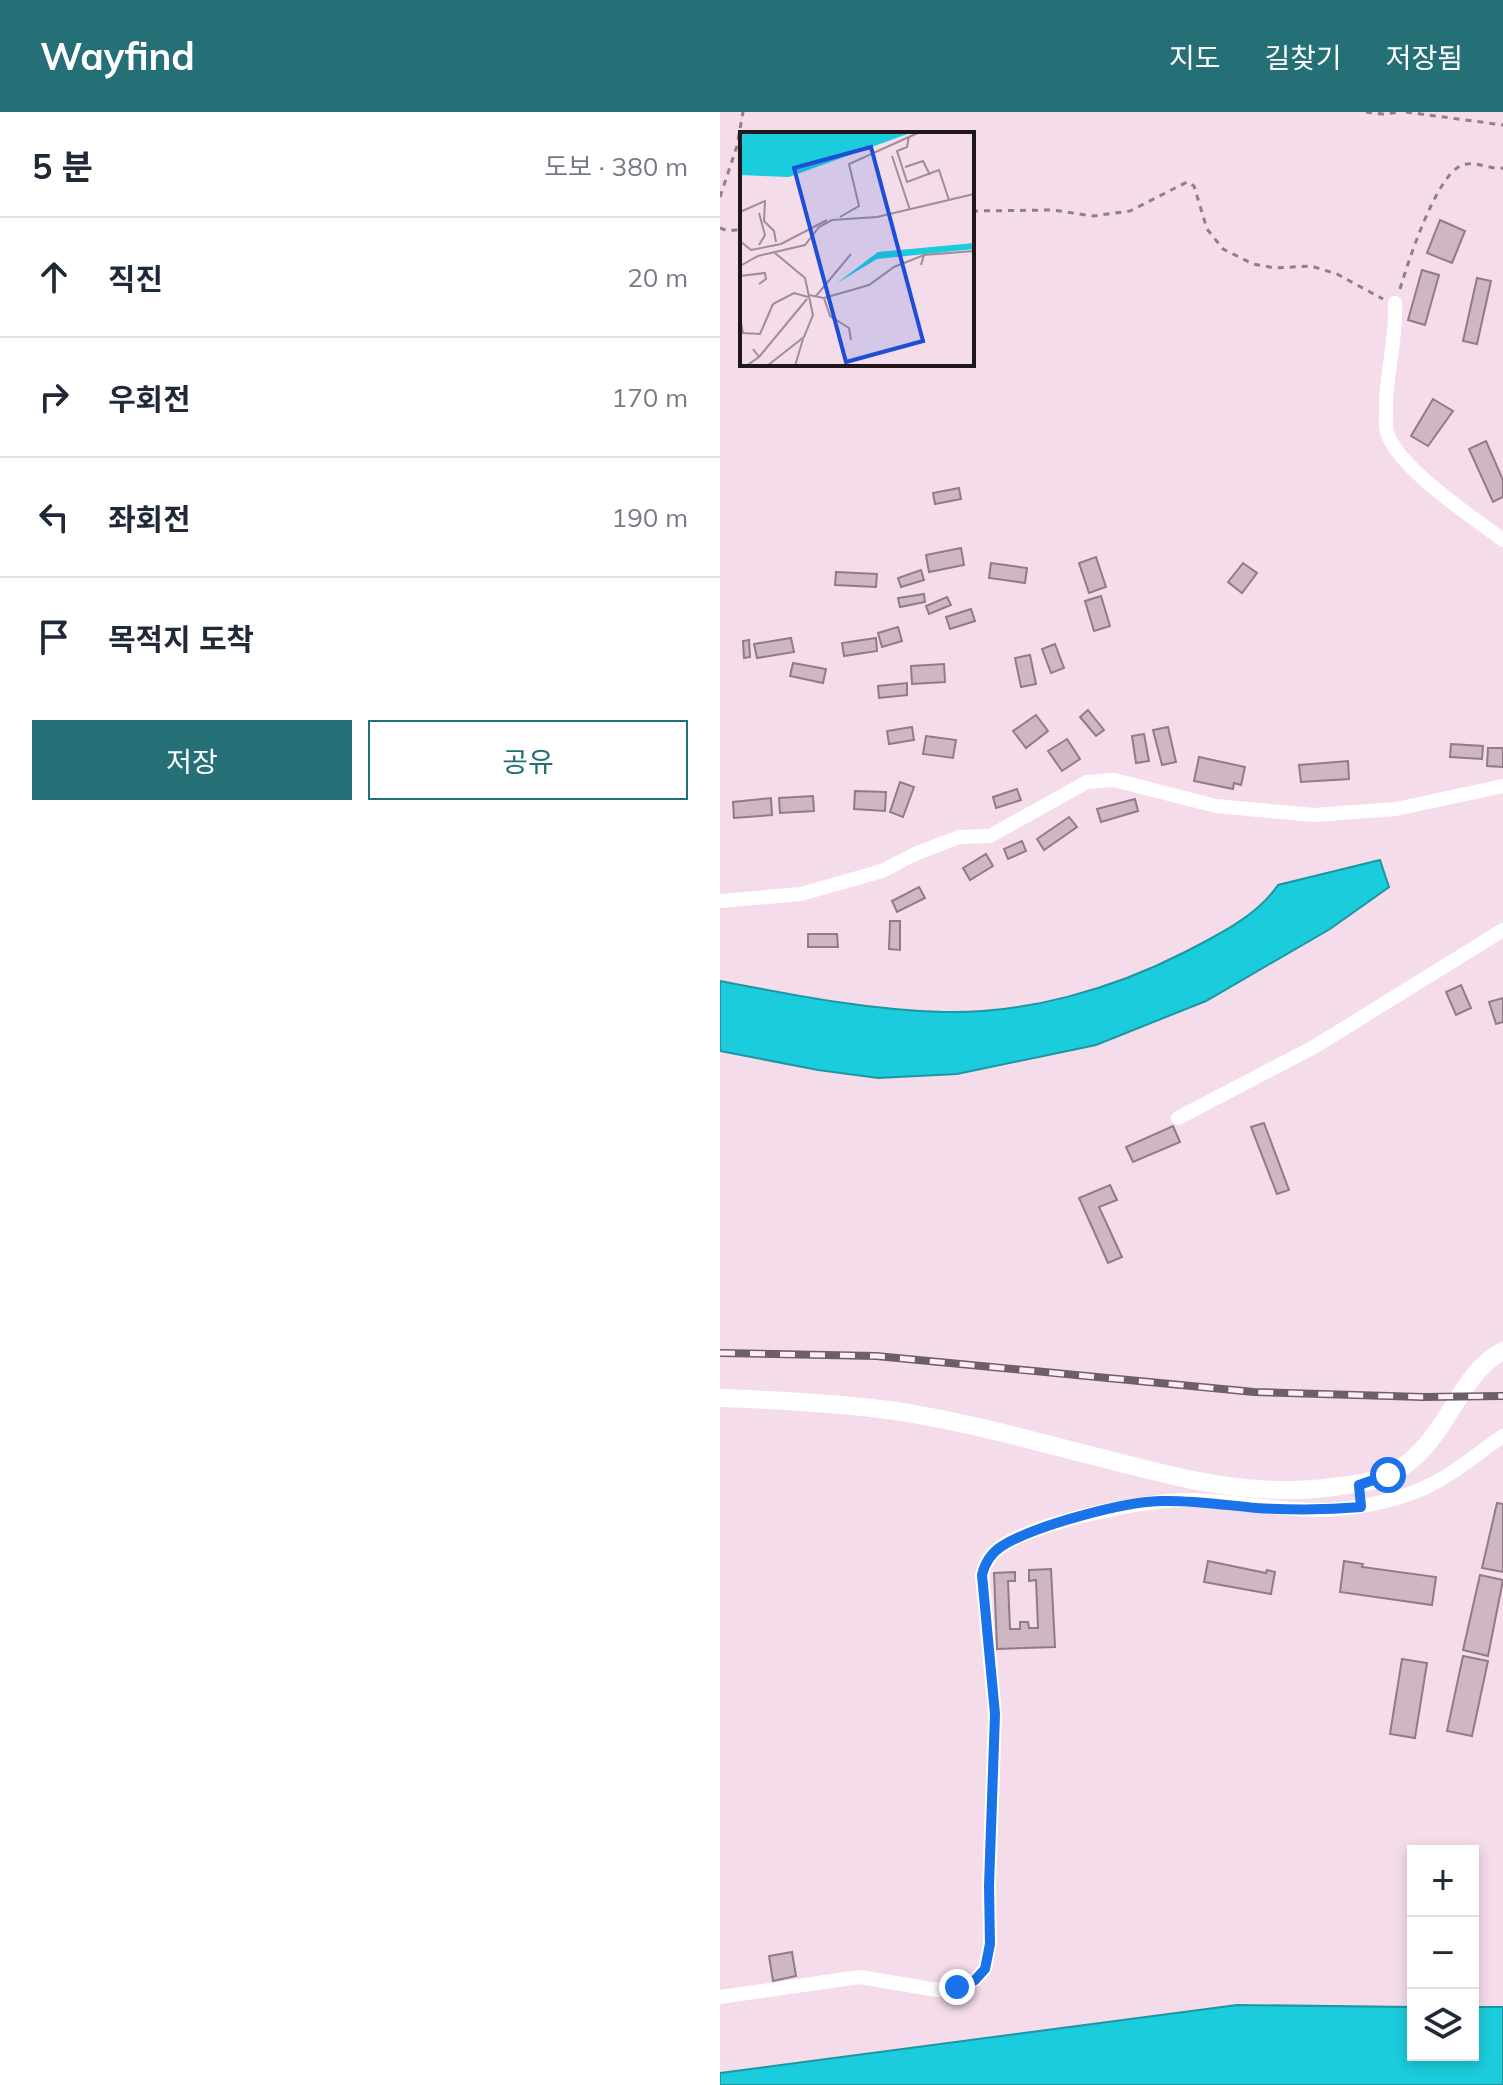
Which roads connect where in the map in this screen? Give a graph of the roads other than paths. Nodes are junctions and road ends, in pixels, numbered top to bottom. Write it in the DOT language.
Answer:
graph roads {
  1 [pos="1395,303"];
  2 [pos="1503,540"];
  3 [pos="1503,786"];
  4 [pos="720,901"];
  5 [pos="1503,930"];
  6 [pos="1178,1118"];
  7 [pos="1503,1351"];
  8 [pos="720,1398"];
  9 [pos="1503,1436"];
  10 [pos="1359,1485"];
  11 [pos="1361,1507"];
  12 [pos="720,1997"];
  1 -- 2 [label="street"];
  3 -- 4 [label="street"];
  5 -- 6 [label="street"];
  7 -- 10 [label="main road"];
  8 -- 10 [label="main road"];
  9 -- 11 [label="street"];
  10 -- 11 [label="street"];
  11 -- 12 [label="street"];
}
